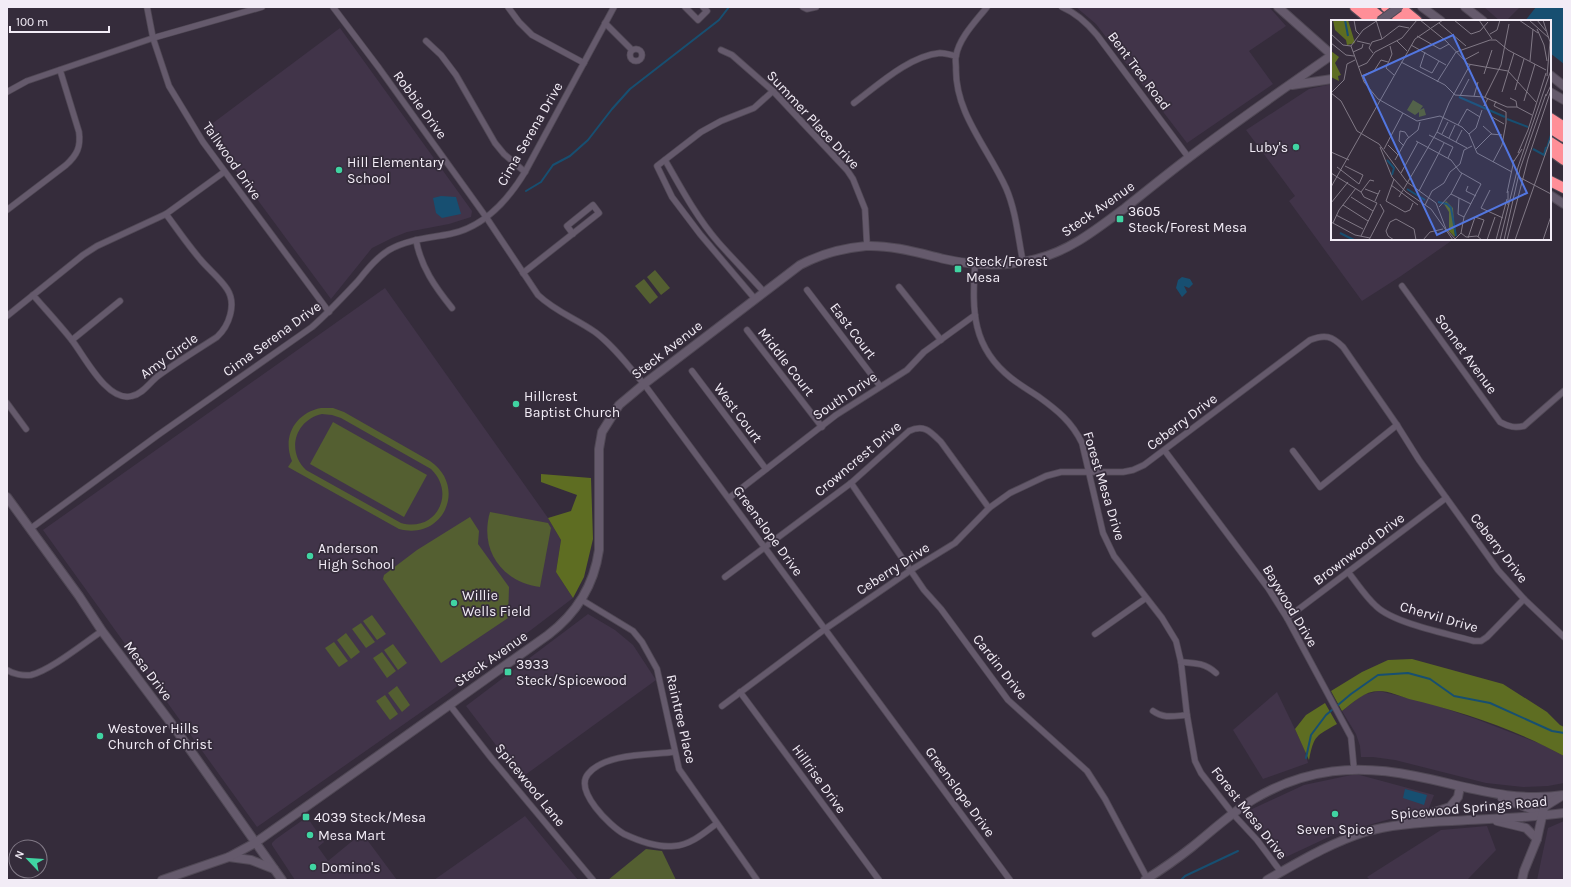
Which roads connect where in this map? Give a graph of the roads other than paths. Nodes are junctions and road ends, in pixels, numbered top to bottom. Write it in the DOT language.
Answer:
graph roads {
  1 [pos="147,7"];
  2 [pos="262,7"];
  3 [pos="333,7"];
  4 [pos="508,7"];
  5 [pos="614,7"];
  6 [pos="686,7"];
  7 [pos="703,7"];
  8 [pos="803,7"];
  9 [pos="816,7"];
  10 [pos="987,7"];
  11 [pos="1062,7"];
  12 [pos="1278,7"];
  13 [pos="1355,7"];
  14 [pos="1368,7"];
  15 [pos="1386,7"];
  16 [pos="1399,7"];
  17 [pos="1422,7"];
  18 [pos="1465,7"];
  19 [pos="248,9"];
  20 [pos="1371,20"];
  21 [pos="1381,20"];
  22 [pos="1384,20"];
  23 [pos="1402,20"];
  24 [pos="1416,20"];
  25 [pos="1439,20"];
  26 [pos="1481,20"];
  27 [pos="605,23"];
  28 [pos="153,38"];
  29 [pos="426,41"];
  30 [pos="632,50"];
  31 [pos="721,50"];
  32 [pos="1331,54"];
  33 [pos="956,56"];
  34 [pos="1331,56"];
  35 [pos="584,63"];
  36 [pos="60,70"];
  37 [pos="1551,76"];
  38 [pos="1331,79"];
  39 [pos="1289,85"];
  40 [pos="1564,86"];
  41 [pos="773,91"];
  42 [pos="7,92"];
  43 [pos="1551,93"];
  44 [pos="1564,100"];
  45 [pos="854,103"];
  46 [pos="1551,119"];
  47 [pos="1564,127"];
  48 [pos="1551,129"];
  49 [pos="1564,137"];
  50 [pos="1551,143"];
  51 [pos="1551,151"];
  52 [pos="1564,151"];
  53 [pos="1189,158"];
  54 [pos="665,160"];
  55 [pos="1564,160"];
  56 [pos="224,172"];
  57 [pos="525,172"];
  58 [pos="1551,182"];
  59 [pos="1564,188"];
  60 [pos="1551,196"];
  61 [pos="1564,204"];
  62 [pos="7,210"];
  63 [pos="166,214"];
  64 [pos="486,217"];
  65 [pos="573,234"];
  66 [pos="416,240"];
  67 [pos="867,246"];
  68 [pos="1023,262"];
  69 [pos="975,265"];
  70 [pos="523,273"];
  71 [pos="1402,286"];
  72 [pos="899,287"];
  73 [pos="807,290"];
  74 [pos="764,292"];
  75 [pos="33,295"];
  76 [pos="755,299"];
  77 [pos="120,301"];
  78 [pos="452,308"];
  79 [pos="329,312"];
  80 [pos="975,315"];
  81 [pos="7,316"];
  82 [pos="747,330"];
  83 [pos="72,340"];
  84 [pos="941,340"];
  85 [pos="692,371"];
  86 [pos="644,384"];
  87 [pos="880,386"];
  88 [pos="1564,391"];
  89 [pos="7,403"];
  90 [pos="1397,425"];
  91 [pos="822,426"];
  92 [pos="26,430"];
  93 [pos="1165,451"];
  94 [pos="1293,451"];
  95 [pos="766,469"];
  96 [pos="1090,472"];
  97 [pos="851,483"];
  98 [pos="7,497"];
  99 [pos="729,498"];
  100 [pos="1446,498"];
  101 [pos="989,508"];
  102 [pos="30,529"];
  103 [pos="764,548"];
  104 [pos="911,570"];
  105 [pos="1348,572"];
  106 [pos="725,577"];
  107 [pos="1146,598"];
  108 [pos="1524,599"];
  109 [pos="582,600"];
  110 [pos="1287,618"];
  111 [pos="825,629"];
  112 [pos="102,631"];
  113 [pos="1095,634"];
  114 [pos="1564,637"];
  115 [pos="1181,662"];
  116 [pos="7,670"];
  117 [pos="1216,673"];
  118 [pos="740,692"];
  119 [pos="449,704"];
  120 [pos="722,706"];
  121 [pos="1153,711"];
  122 [pos="1187,715"];
  123 [pos="674,752"];
  124 [pos="1354,769"];
  125 [pos="1460,787"];
  126 [pos="1496,795"];
  127 [pos="1564,795"];
  128 [pos="1564,813"];
  129 [pos="1233,814"];
  130 [pos="1543,816"];
  131 [pos="1484,819"];
  132 [pos="716,824"];
  133 [pos="1395,825"];
  134 [pos="1537,839"];
  135 [pos="255,843"];
  136 [pos="229,857"];
  137 [pos="274,870"];
  138 [pos="1281,872"];
  139 [pos="1146,879"];
  140 [pos="162,880"];
  141 [pos="282,880"];
  142 [pos="593,880"];
  143 [pos="757,880"];
  144 [pos="879,880"];
  145 [pos="1010,880"];
  146 [pos="1267,880"];
  147 [pos="1522,880"];
  1 -- 28 [label="street, Tallwood Drive"];
  2 -- 19 [label="street"];
  3 -- 64 [label="street, Robbie Drive"];
  4 -- 35 [label="street"];
  5 -- 27 [label="street, Cima Serena Drive"];
  6 -- 7 [label="street"];
  8 -- 9 [label="street"];
  10 -- 33 [label="street"];
  11 -- 53 [label="street, Bent Tree Road"];
  12 -- 32 [label="street"];
  13 -- 20 [label="highway"];
  14 -- 22 [label="highway"];
  15 -- 23 [label="highway"];
  16 -- 21 [label="street, bridge"];
  16 -- 24 [label="highway"];
  17 -- 25 [label="street"];
  18 -- 26 [label="street"];
  19 -- 28 [label="street"];
  27 -- 30 [label="street"];
  27 -- 35 [label="street, Cima Serena Drive"];
  28 -- 36 [label="street"];
  28 -- 56 [label="street, Tallwood Drive"];
  29 -- 57 [label="street"];
  31 -- 41 [label="street, Summer Place Drive"];
  33 -- 45 [label="street"];
  33 -- 68 [label="street"];
  34 -- 39 [label="street, Steck Avenue"];
  35 -- 57 [label="street, Cima Serena Drive"];
  36 -- 42 [label="street"];
  36 -- 62 [label="street"];
  37 -- 40 [label="street"];
  38 -- 39 [label="street"];
  39 -- 53 [label="street, Steck Avenue"];
  41 -- 54 [label="street"];
  41 -- 67 [label="street, Summer Place Drive"];
  43 -- 44 [label="street"];
  46 -- 47 [label="highway"];
  48 -- 49 [label="highway"];
  50 -- 52 [label="highway"];
  51 -- 55 [label="highway"];
  53 -- 68 [label="street, Steck Avenue"];
  54 -- 74 [label="street"];
  54 -- 76 [label="street"];
  56 -- 63 [label="street"];
  56 -- 79 [label="street, Tallwood Drive"];
  57 -- 64 [label="street, Cima Serena Drive"];
  58 -- 59 [label="highway"];
  60 -- 61 [label="street"];
  63 -- 75 [label="street"];
  63 -- 83 [label="street, Amy Circle"];
  64 -- 66 [label="street, Cima Serena Drive"];
  64 -- 70 [label="street, Greenslope Drive"];
  65 -- 65 [label="street"];
  65 -- 70 [label="street"];
  66 -- 78 [label="street"];
  66 -- 79 [label="street, Cima Serena Drive"];
  67 -- 69 [label="street, Steck Avenue"];
  67 -- 74 [label="street, Steck Avenue"];
  68 -- 69 [label="street, Steck Avenue"];
  69 -- 80 [label="street, Forest Mesa Drive"];
  70 -- 86 [label="street, Greenslope Drive"];
  71 -- 88 [label="street, Sonnet Avenue"];
  72 -- 84 [label="street"];
  73 -- 87 [label="street, East Court"];
  74 -- 76 [label="street, Steck Avenue"];
  75 -- 81 [label="street"];
  75 -- 83 [label="street, Amy Circle"];
  76 -- 86 [label="street, Steck Avenue"];
  77 -- 83 [label="street"];
  79 -- 102 [label="street, Cima Serena Drive"];
  80 -- 84 [label="street, South Drive"];
  80 -- 96 [label="street, Forest Mesa Drive"];
  82 -- 91 [label="street, Middle Court"];
  84 -- 87 [label="street, South Drive"];
  85 -- 95 [label="street, West Court"];
  86 -- 99 [label="street, Greenslope Drive"];
  86 -- 109 [label="street, Steck Avenue"];
  87 -- 91 [label="street, South Drive"];
  89 -- 92 [label="street"];
  90 -- 93 [label="street, Ceberry Drive"];
  90 -- 94 [label="street"];
  90 -- 100 [label="street, Ceberry Drive"];
  91 -- 95 [label="street, South Drive"];
  93 -- 96 [label="street, Ceberry Drive"];
  93 -- 110 [label="street, Baywood Drive"];
  95 -- 99 [label="street, South Drive"];
  96 -- 101 [label="street, Ceberry Drive"];
  96 -- 107 [label="street, Forest Mesa Drive"];
  97 -- 101 [label="street, Crowncrest Drive"];
  97 -- 103 [label="street, Crowncrest Drive"];
  97 -- 104 [label="street, Cardin Drive"];
  98 -- 102 [label="street, Mesa Drive"];
  99 -- 103 [label="street, Greenslope Drive"];
  100 -- 105 [label="street, Brownwood Drive"];
  100 -- 108 [label="street, Ceberry Drive"];
  101 -- 104 [label="street, Ceberry Drive"];
  102 -- 112 [label="street, Mesa Drive"];
  103 -- 106 [label="street, Crowncrest Drive"];
  103 -- 111 [label="street, Greenslope Drive"];
  104 -- 111 [label="street, Ceberry Drive"];
  104 -- 139 [label="street, Cardin Drive"];
  105 -- 108 [label="street, Chervil Drive"];
  105 -- 110 [label="street, Brownwood Drive"];
  107 -- 113 [label="street"];
  107 -- 115 [label="street, Forest Mesa Drive"];
  108 -- 114 [label="street, Ceberry Drive"];
  109 -- 119 [label="street, Steck Avenue"];
  109 -- 123 [label="street, Raintree Place"];
  110 -- 124 [label="street, Baywood Drive"];
  111 -- 118 [label="street, Ceberry Drive"];
  111 -- 145 [label="street, Greenslope Drive"];
  112 -- 116 [label="street"];
  112 -- 135 [label="street, Mesa Drive"];
  115 -- 117 [label="street"];
  115 -- 122 [label="street, Forest Mesa Drive"];
  118 -- 120 [label="street, Ceberry Drive"];
  118 -- 144 [label="street, Hillrise Drive"];
  119 -- 135 [label="street, Steck Avenue"];
  119 -- 142 [label="street, Spicewood Lane"];
  121 -- 122 [label="street"];
  122 -- 129 [label="street, Forest Mesa Drive"];
  123 -- 132 [label="street, Raintree Place"];
  123 -- 132 [label="street"];
  124 -- 125 [label="street, Spicewood Springs Road"];
  124 -- 129 [label="street, Spicewood Springs Road"];
  125 -- 126 [label="street, Spicewood Springs Road"];
  125 -- 133 [label="street"];
  126 -- 127 [label="street, Spicewood Springs Road"];
  126 -- 130 [label="street"];
  127 -- 130 [label="street"];
  128 -- 130 [label="street, Spicewood Springs Road"];
  129 -- 138 [label="street, Forest Mesa Drive"];
  129 -- 139 [label="street, Spicewood Springs Road"];
  130 -- 131 [label="street, Spicewood Springs Road"];
  130 -- 134 [label="street"];
  131 -- 133 [label="street, Spicewood Springs Road"];
  131 -- 134 [label="street"];
  132 -- 143 [label="street, Raintree Place"];
  133 -- 138 [label="street, Spicewood Springs Road"];
  134 -- 147 [label="street"];
  135 -- 136 [label="street, Steck Avenue"];
  135 -- 137 [label="street, Mesa Drive"];
  136 -- 137 [label="street"];
  136 -- 140 [label="street, Steck Avenue"];
  137 -- 141 [label="street, Mesa Drive"];
  138 -- 146 [label="street, Spicewood Springs Road"];
}
